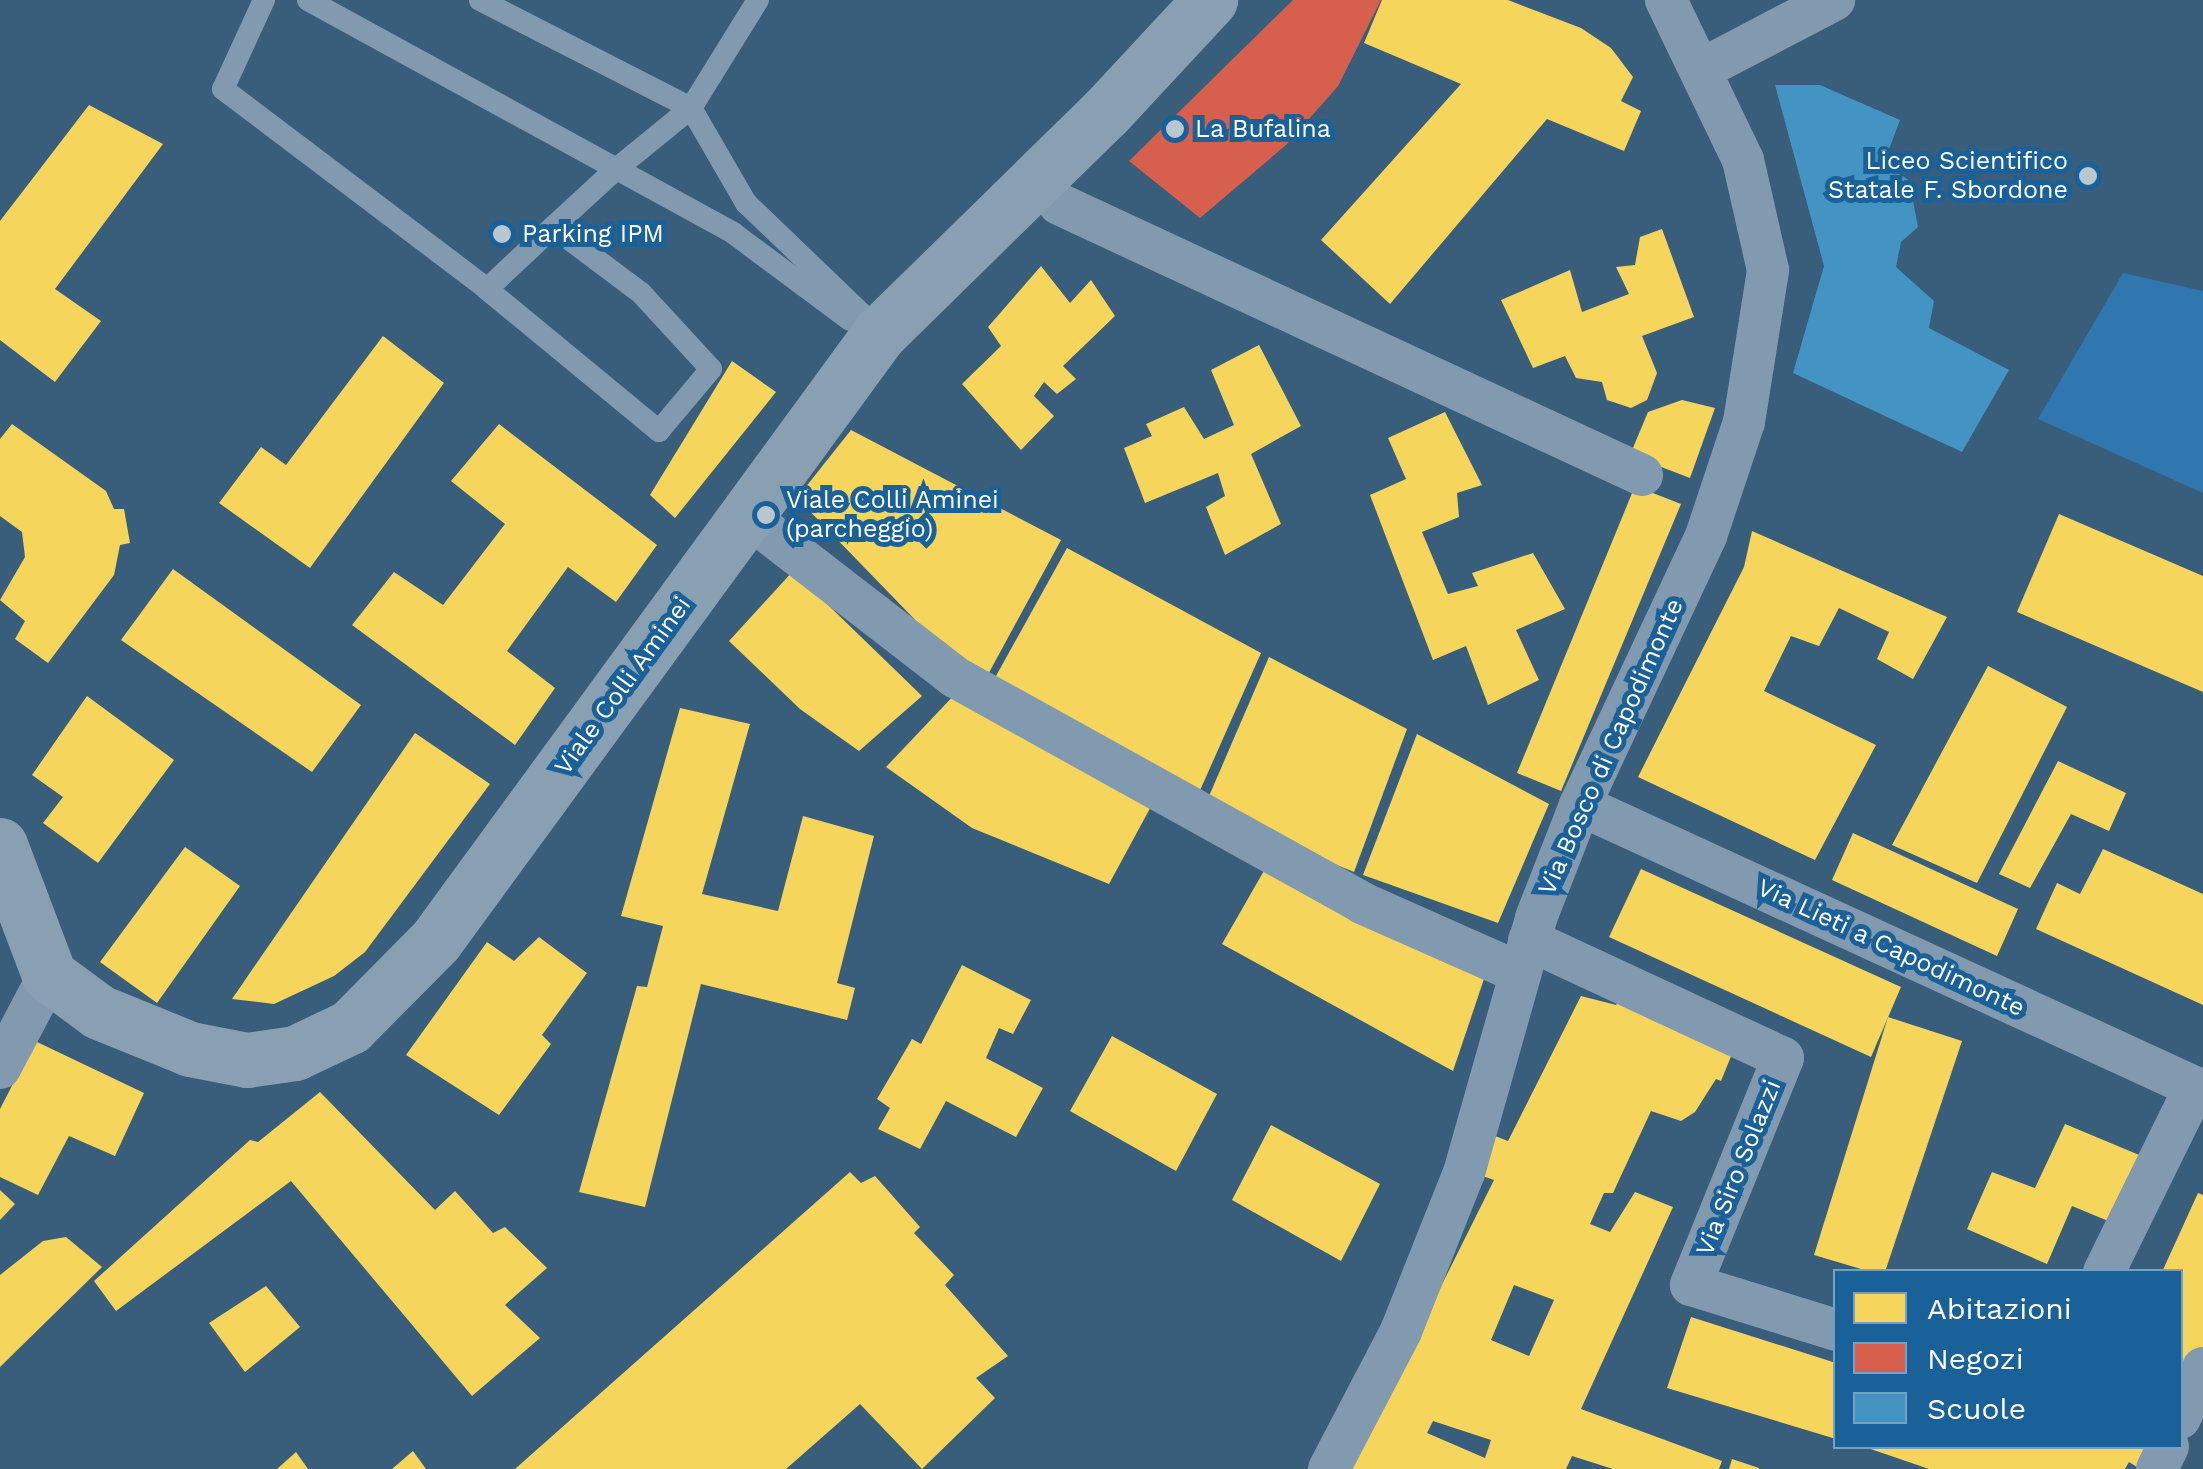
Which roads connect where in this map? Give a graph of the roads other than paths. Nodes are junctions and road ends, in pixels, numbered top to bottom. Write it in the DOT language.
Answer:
graph roads {
  1 [pos="264,0"];
  2 [pos="308,0"];
  3 [pos="480,0"];
  4 [pos="756,0"];
  5 [pos="1210,0"];
  6 [pos="1666,0"];
  7 [pos="1834,0"];
  8 [pos="1704,68"];
  9 [pos="691,108"];
  10 [pos="615,170"];
  11 [pos="1059,204"];
  12 [pos="553,228"];
  13 [pos="487,289"];
  14 [pos="879,334"];
  15 [pos="1642,475"];
  16 [pos="764,530"];
  17 [pos="1580,804"];
  18 [pos="0,845"];
  19 [pos="1525,957"];
  20 [pos="48,974"];
  21 [pos="0,1068"];
  22 [pos="2199,1089"];
  23 [pos="2106,1269"];
  24 [pos="1833,1329"];
  25 [pos="2203,1368"];
  26 [pos="2183,1411"];
  27 [pos="1329,1469"];
  1 -- 13 [label="lane"];
  2 -- 10 [label="lane"];
  3 -- 9 [label="lane"];
  4 -- 9 [label="lane"];
  5 -- 14 [label="main road, Viale Colli Aminei"];
  6 -- 8 [label="street, Via Bosco di Capodimonte"];
  7 -- 8 [label="street"];
  8 -- 17 [label="street, Via Bosco di Capodimonte"];
  9 -- 10 [label="lane"];
  9 -- 14 [label="lane"];
  10 -- 12 [label="lane"];
  10 -- 14 [label="lane"];
  11 -- 15 [label="street"];
  12 -- 13 [label="lane"];
  12 -- 13 [label="lane"];
  14 -- 20 [label="main road, Viale Colli Aminei"];
  16 -- 19 [label="street"];
  17 -- 19 [label="street, Via Bosco di Capodimonte"];
  17 -- 22 [label="street, Via Lieti a Capodimonte"];
  18 -- 20 [label="main road"];
  19 -- 24 [label="street, Via Siro Solazzi"];
  19 -- 27 [label="street, Via Bosco di Capodimonte"];
  20 -- 21 [label="street"];
  22 -- 23 [label="street"];
  25 -- 26 [label="street"];
}
